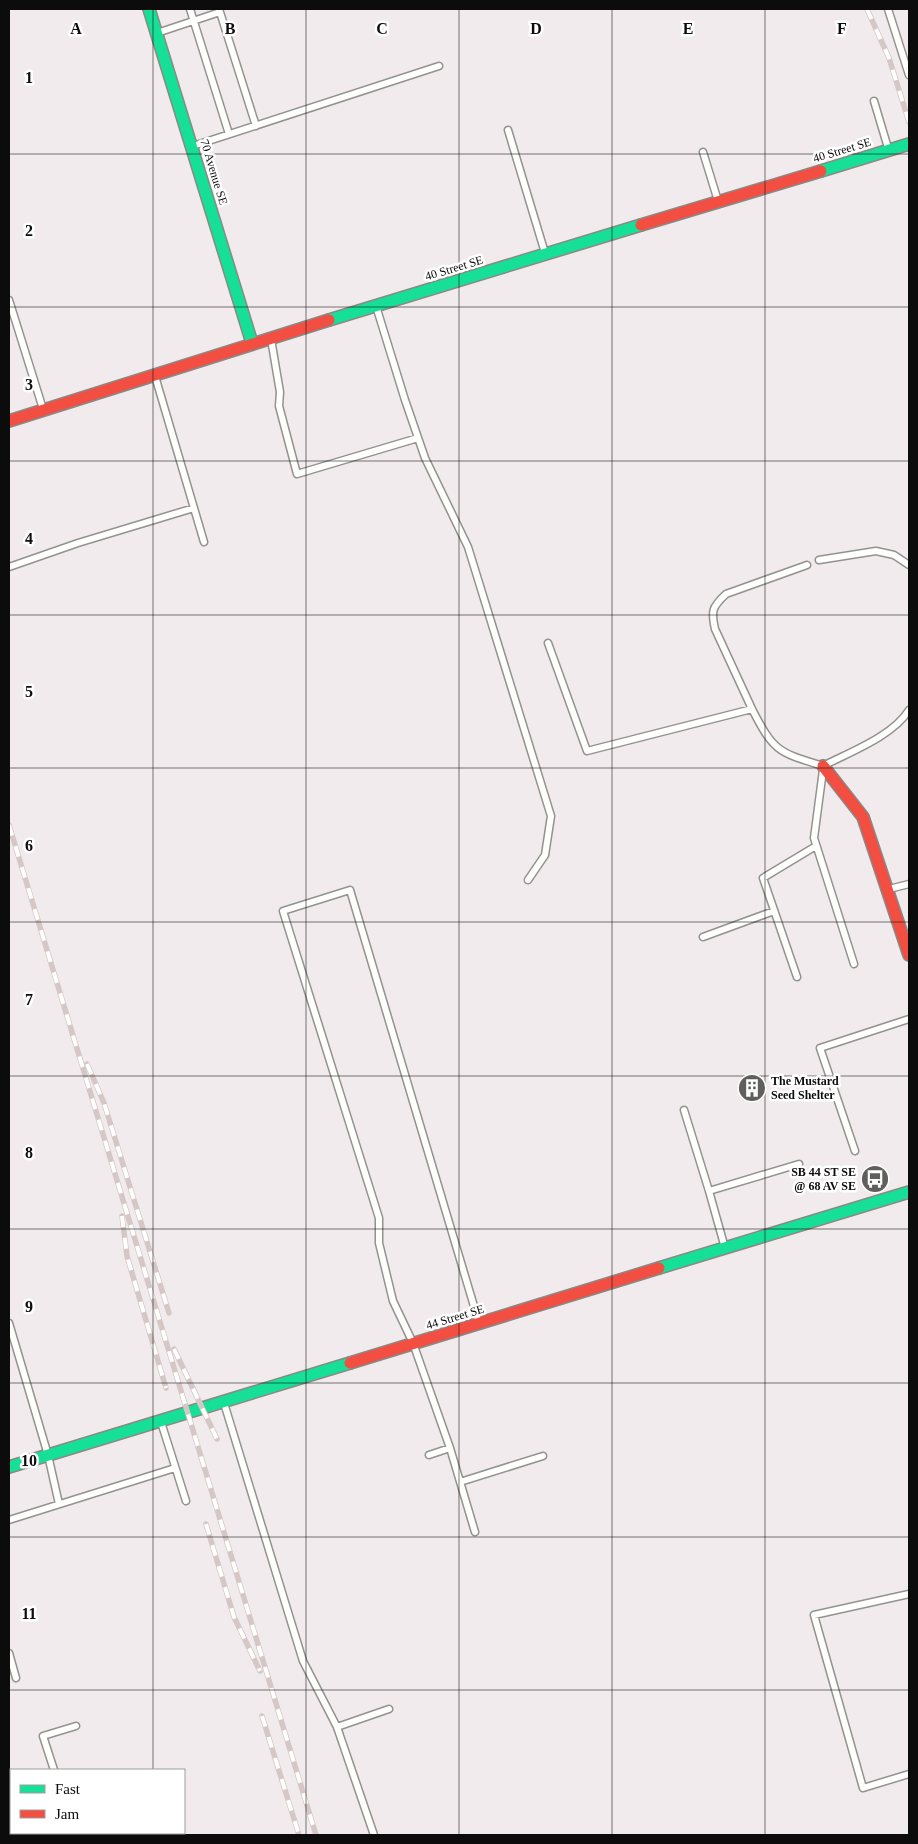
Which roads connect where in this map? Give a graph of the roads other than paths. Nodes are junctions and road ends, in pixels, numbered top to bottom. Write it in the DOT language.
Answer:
graph roads {
  1 [pos="149,9"];
  2 [pos="190,9"];
  3 [pos="888,9"];
  4 [pos="220,10"];
  5 [pos="194,21"];
  6 [pos="157,33"];
  7 [pos="439,66"];
  8 [pos="909,74"];
  9 [pos="874,101"];
  10 [pos="256,126"];
  11 [pos="508,130"];
  12 [pos="229,134"];
  13 [pos="909,144"];
  14 [pos="192,147"];
  15 [pos="889,150"];
  16 [pos="703,152"];
  17 [pos="718,202"];
  18 [pos="545,254"];
  19 [pos="9,300"];
  20 [pos="376,306"];
  21 [pos="271,337"];
  22 [pos="252,343"];
  23 [pos="154,374"];
  24 [pos="43,410"];
  25 [pos="9,421"];
  26 [pos="418,438"];
  27 [pos="194,508"];
  28 [pos="204,542"];
  29 [pos="819,560"];
  30 [pos="808,565"];
  31 [pos="909,565"];
  32 [pos="9,568"];
  33 [pos="548,644"];
  34 [pos="752,710"];
  35 [pos="909,710"];
  36 [pos="823,766"];
  37 [pos="816,846"];
  38 [pos="528,880"];
  39 [pos="909,884"];
  40 [pos="888,889"];
  41 [pos="774,911"];
  42 [pos="703,937"];
  43 [pos="909,955"];
  44 [pos="854,964"];
  45 [pos="797,977"];
  46 [pos="909,1019"];
  47 [pos="684,1110"];
  48 [pos="855,1151"];
  49 [pos="799,1164"];
  50 [pos="709,1191"];
  51 [pos="909,1192"];
  52 [pos="725,1248"];
  53 [pos="9,1323"];
  54 [pos="479,1324"];
  55 [pos="413,1343"];
  56 [pos="224,1402"];
  57 [pos="161,1421"];
  58 [pos="450,1448"];
  59 [pos="48,1455"];
  60 [pos="429,1455"];
  61 [pos="543,1456"];
  62 [pos="9,1468"];
  63 [pos="175,1468"];
  64 [pos="460,1482"];
  65 [pos="186,1502"];
  66 [pos="59,1504"];
  67 [pos="9,1520"];
  68 [pos="475,1532"];
  69 [pos="909,1594"];
  70 [pos="9,1653"];
  71 [pos="16,1678"];
  72 [pos="388,1709"];
  73 [pos="76,1726"];
  74 [pos="337,1727"];
  75 [pos="54,1769"];
  76 [pos="909,1774"];
  77 [pos="374,1835"];
  1 -- 6 [label="street, 70 Avenue SE"];
  2 -- 5 [label="lane"];
  3 -- 8 [label="lane"];
  4 -- 5 [label="lane"];
  4 -- 10 [label="lane"];
  5 -- 6 [label="lane"];
  5 -- 12 [label="lane"];
  6 -- 14 [label="street, 70 Avenue SE"];
  7 -- 10 [label="lane"];
  9 -- 15 [label="lane"];
  10 -- 12 [label="lane"];
  11 -- 18 [label="lane"];
  12 -- 14 [label="lane"];
  13 -- 15 [label="street, 40 Street SE"];
  14 -- 22 [label="street, 70 Avenue SE"];
  15 -- 17 [label="street, 40 Street SE"];
  16 -- 17 [label="lane"];
  17 -- 18 [label="street, 40 Street SE"];
  18 -- 20 [label="street, 40 Street SE"];
  19 -- 24 [label="lane"];
  20 -- 21 [label="street, 40 Street SE"];
  20 -- 26 [label="lane"];
  21 -- 22 [label="street, 40 Street SE"];
  21 -- 26 [label="lane"];
  22 -- 23 [label="street, 40 Street SE"];
  23 -- 24 [label="street, 40 Street SE"];
  23 -- 27 [label="lane"];
  24 -- 25 [label="street, 40 Street SE"];
  26 -- 38 [label="lane"];
  27 -- 28 [label="lane"];
  27 -- 32 [label="lane"];
  29 -- 31 [label="lane"];
  30 -- 34 [label="lane"];
  33 -- 34 [label="lane"];
  34 -- 36 [label="lane"];
  35 -- 36 [label="lane"];
  36 -- 37 [label="lane"];
  36 -- 40 [label="street"];
  37 -- 41 [label="lane"];
  37 -- 44 [label="lane"];
  39 -- 40 [label="lane"];
  40 -- 43 [label="street"];
  41 -- 42 [label="lane"];
  41 -- 45 [label="lane"];
  46 -- 48 [label="lane"];
  47 -- 50 [label="lane"];
  49 -- 50 [label="lane"];
  50 -- 52 [label="lane"];
  51 -- 52 [label="street, 44 Street SE"];
  52 -- 54 [label="street, 44 Street SE"];
  53 -- 59 [label="lane"];
  54 -- 55 [label="street, 44 Street SE"];
  54 -- 55 [label="lane"];
  55 -- 56 [label="street, 44 Street SE"];
  55 -- 58 [label="lane"];
  56 -- 57 [label="street, 44 Street SE"];
  56 -- 74 [label="lane"];
  57 -- 59 [label="street, 44 Street SE"];
  57 -- 63 [label="lane"];
  58 -- 60 [label="lane"];
  58 -- 64 [label="lane"];
  59 -- 62 [label="street, 44 Street SE"];
  59 -- 66 [label="lane"];
  61 -- 64 [label="lane"];
  63 -- 65 [label="lane"];
  63 -- 66 [label="lane"];
  64 -- 68 [label="lane"];
  66 -- 67 [label="lane"];
  69 -- 76 [label="lane"];
  70 -- 71 [label="lane"];
  72 -- 74 [label="lane"];
  73 -- 75 [label="lane"];
  74 -- 77 [label="lane"];
}
